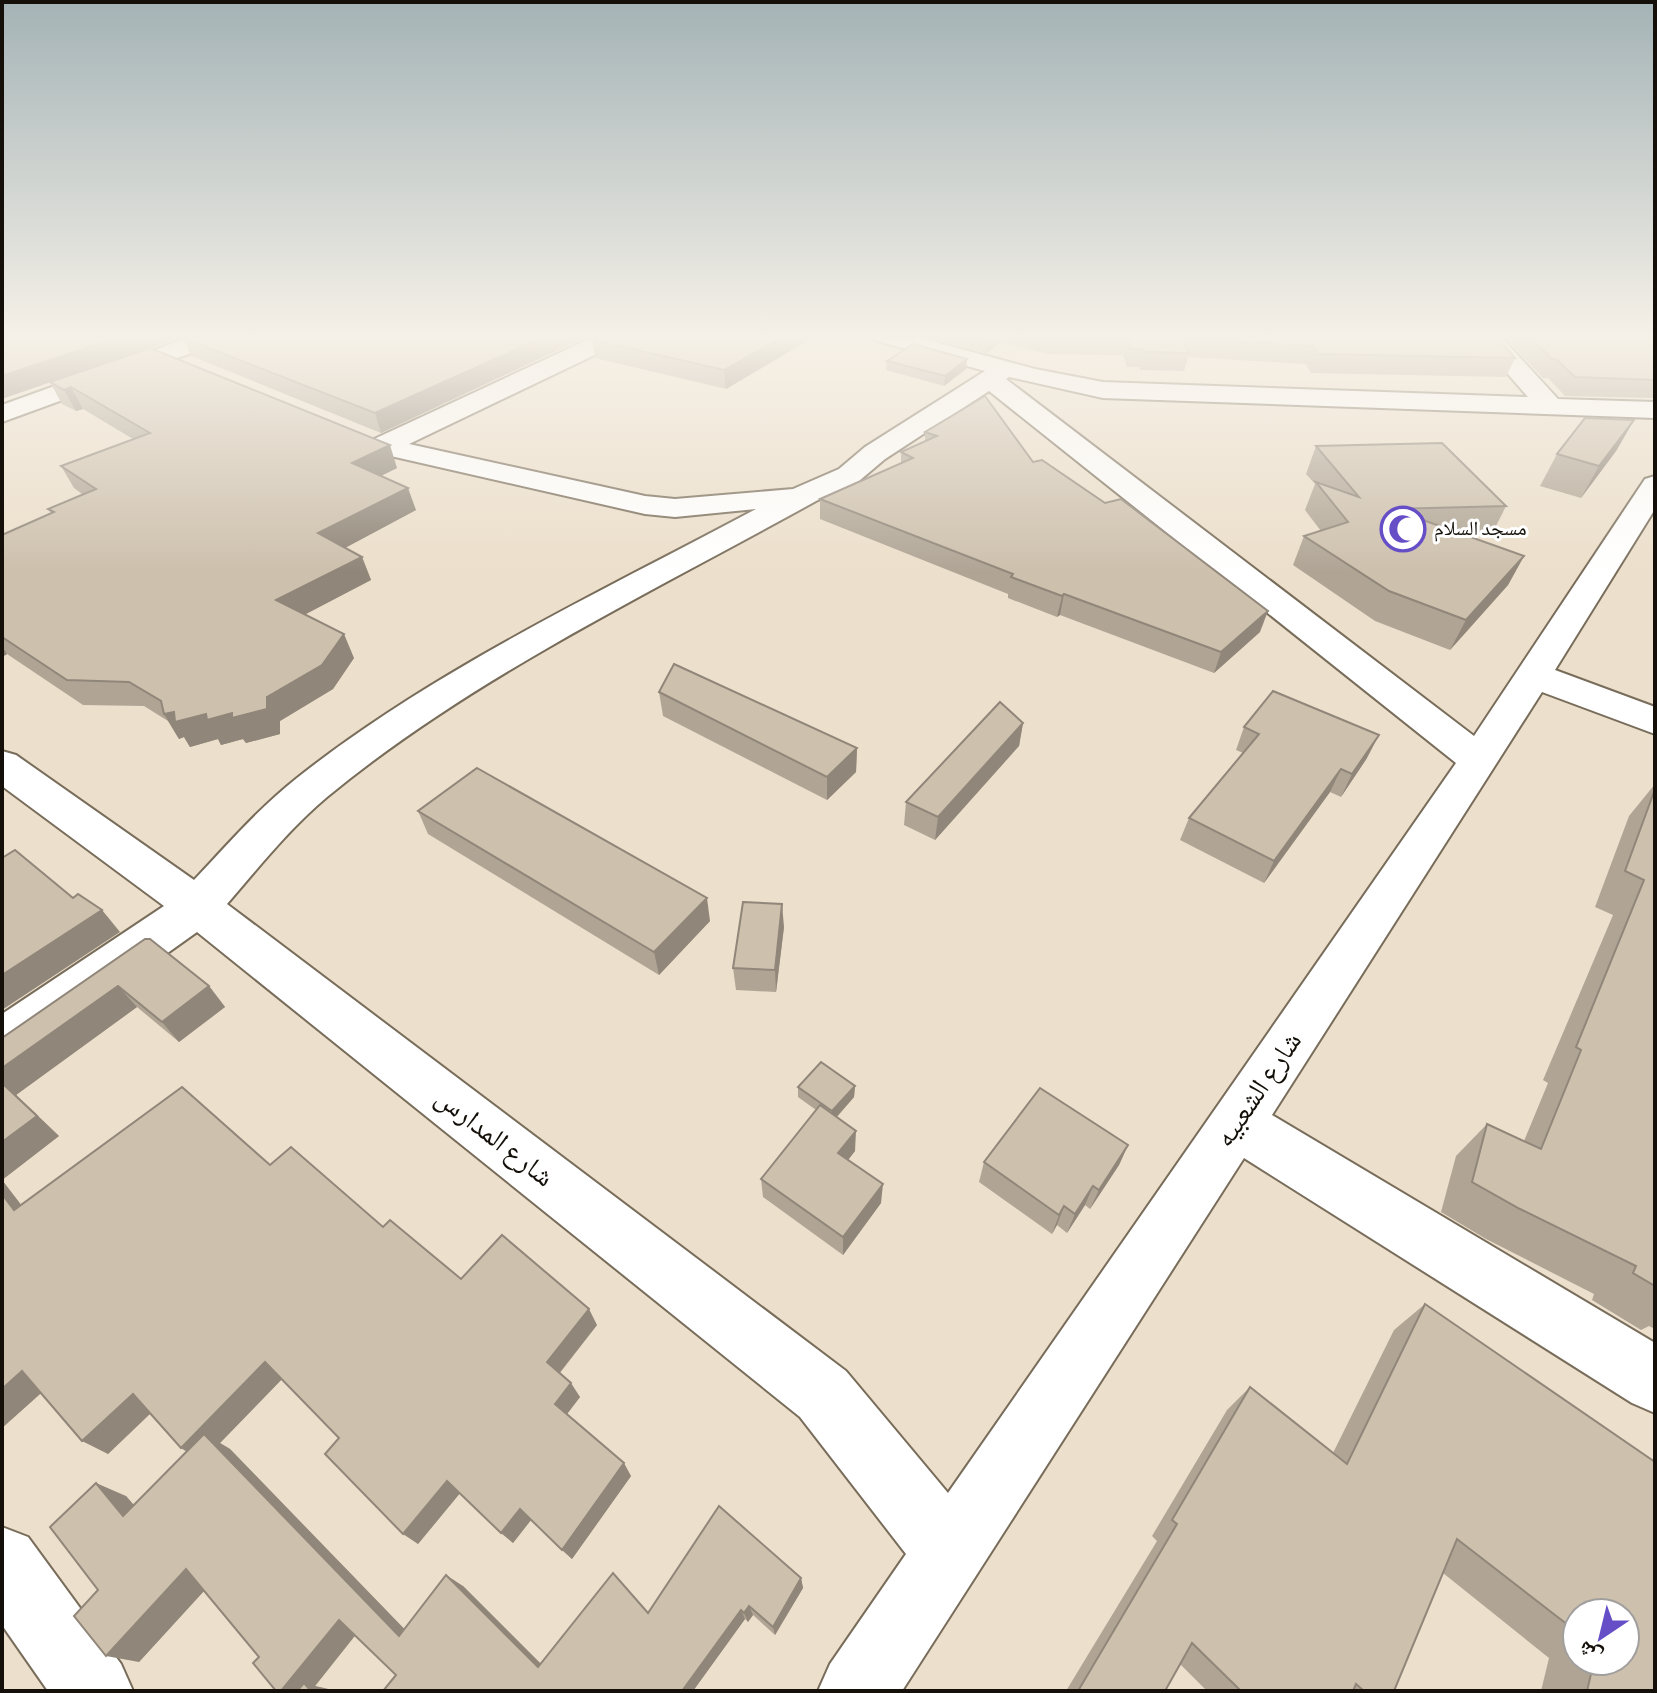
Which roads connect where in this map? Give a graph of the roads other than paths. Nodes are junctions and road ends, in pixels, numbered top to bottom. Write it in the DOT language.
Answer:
graph roads {
  1 [pos="450,414"];
  2 [pos="936,414"];
  3 [pos="1048,414"];
  4 [pos="352,434"];
  5 [pos="382,446"];
  6 [pos="1655,485"];
  7 [pos="805,495"];
  8 [pos="1533,675"];
  9 [pos="1655,721"];
  10 [pos="1479,760"];
  11 [pos="2,765"];
  12 [pos="198,907"];
  13 [pos="2,1042"];
  14 [pos="1237,1124"];
  15 [pos="1655,1380"];
  16 [pos="949,1551"];
  17 [pos="2,1563"];
  18 [pos="867,1686"];
  19 [pos="94,1691"];
  1 -- 5 [label="street"];
  2 -- 7 [label="street"];
  3 -- 10 [label="street"];
  4 -- 5 [label="street"];
  5 -- 7 [label="street"];
  6 -- 8 [label="street, شارع الشعبيه"];
  7 -- 12 [label="street"];
  8 -- 9 [label="street"];
  8 -- 10 [label="street, شارع الشعبيه"];
  10 -- 14 [label="street, شارع الشعبيه"];
  11 -- 12 [label="street, شارع المدارس"];
  12 -- 13 [label="street"];
  12 -- 16 [label="street, شارع المدارس"];
  14 -- 15 [label="street"];
  14 -- 16 [label="street, شارع الشعبيه"];
  16 -- 18 [label="street, شارع الشعبيه"];
  17 -- 19 [label="street"];
}
